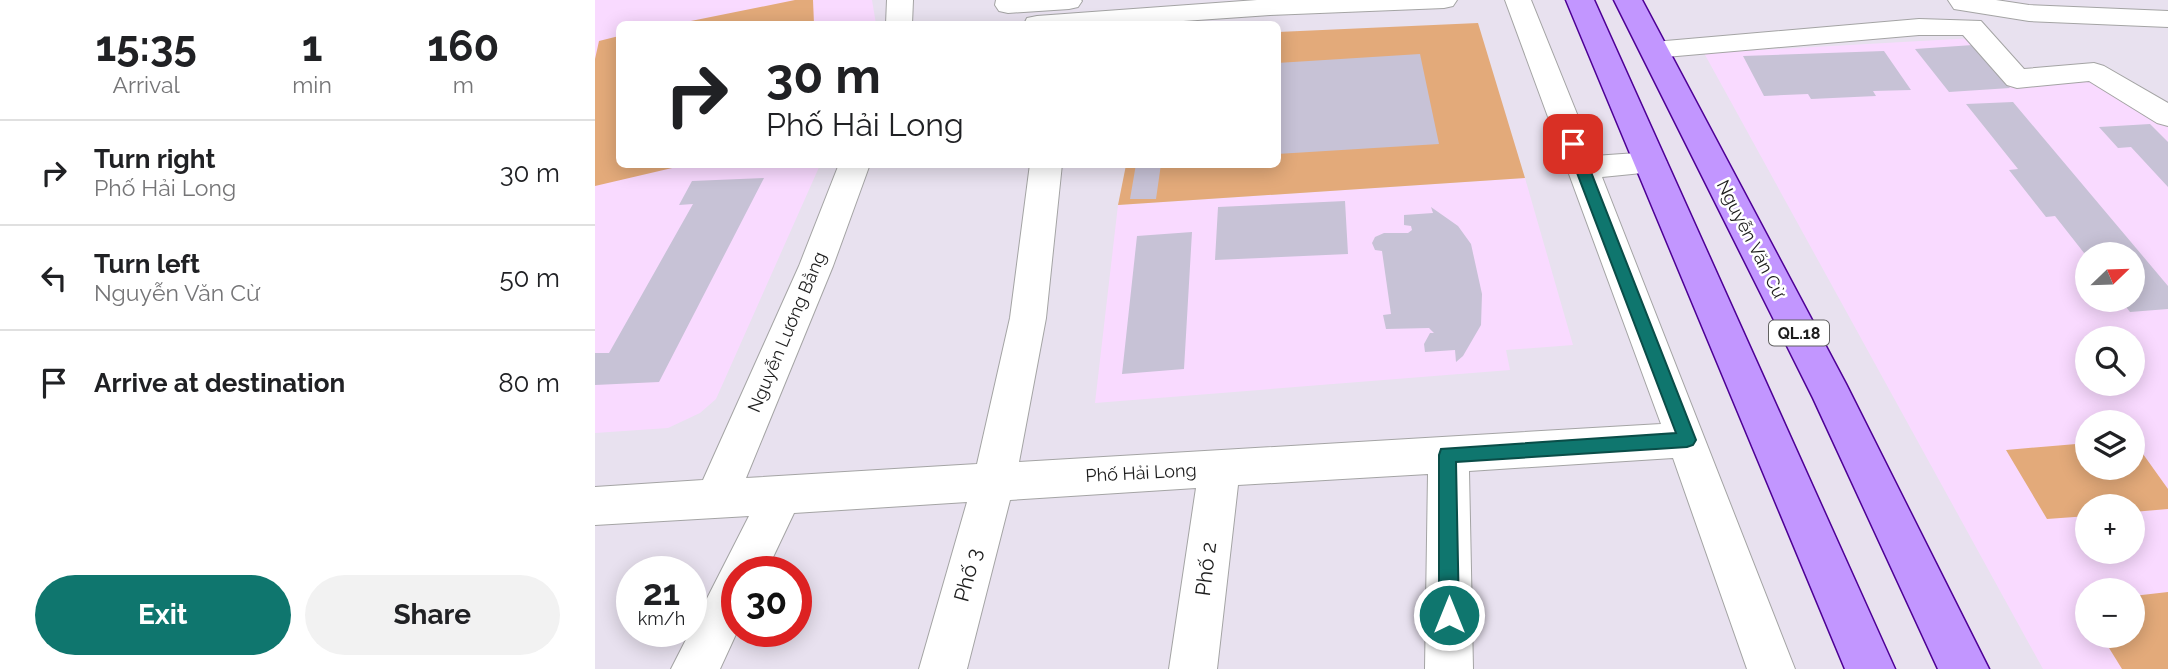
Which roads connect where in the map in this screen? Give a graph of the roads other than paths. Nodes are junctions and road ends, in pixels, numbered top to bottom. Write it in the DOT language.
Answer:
graph roads {
  1 [pos="900,0"];
  2 [pos="1009,0"];
  3 [pos="1095,0"];
  4 [pos="1444,0"];
  5 [pos="1518,0"];
  6 [pos="1580,0"];
  7 [pos="1628,0"];
  8 [pos="1270,4"];
  9 [pos="1965,10"];
  10 [pos="2168,19"];
  11 [pos="899,21"];
  12 [pos="1072,21"];
  13 [pos="1654,50"];
  14 [pos="2168,116"];
  15 [pos="1651,163"];
  16 [pos="853,168"];
  17 [pos="1046,168"];
  18 [pos="1582,168"];
  19 [pos="1687,440"];
  20 [pos="1448,455"];
  21 [pos="1219,468"];
  22 [pos="994,482"];
  23 [pos="781,495"];
  24 [pos="716,499"];
  25 [pos="595,506"];
  26 [pos="751,556"];
  27 [pos="721,616"];
  28 [pos="695,669"];
  29 [pos="943,669"];
  30 [pos="1193,669"];
  31 [pos="1449,669"];
  32 [pos="1771,669"];
  33 [pos="1870,669"];
  34 [pos="1964,669"];
  1 -- 11 [label="street"];
  2 -- 3 [label="street"];
  4 -- 8 [label="street"];
  5 -- 18 [label="street"];
  6 -- 15 [label="main road"];
  7 -- 13 [label="main road, Nguyễn Văn Cừ / QL.18"];
  8 -- 12 [label="street"];
  9 -- 10 [label="street"];
  9 -- 13 [label="street"];
  9 -- 14 [label="street"];
  13 -- 34 [label="main road, Nguyễn Văn Cừ / QL.18"];
  15 -- 18 [label="street"];
  15 -- 33 [label="main road"];
  16 -- 24 [label="street, Nguyễn Lương Bằng"];
  17 -- 22 [label="street, Phố 3"];
  18 -- 19 [label="street"];
  19 -- 20 [label="street, Phố Hải Long"];
  19 -- 32 [label="street"];
  20 -- 21 [label="street, Phố Hải Long"];
  20 -- 31 [label="street"];
  21 -- 22 [label="street, Phố Hải Long"];
  21 -- 30 [label="street, Phố 2"];
  22 -- 23 [label="street, Phố Hải Long"];
  22 -- 29 [label="street, Phố 3"];
  23 -- 24 [label="street, Phố Hải Long"];
  23 -- 26 [label="street"];
  24 -- 25 [label="street, Phố Hải Long"];
  27 -- 28 [label="street"];
}
